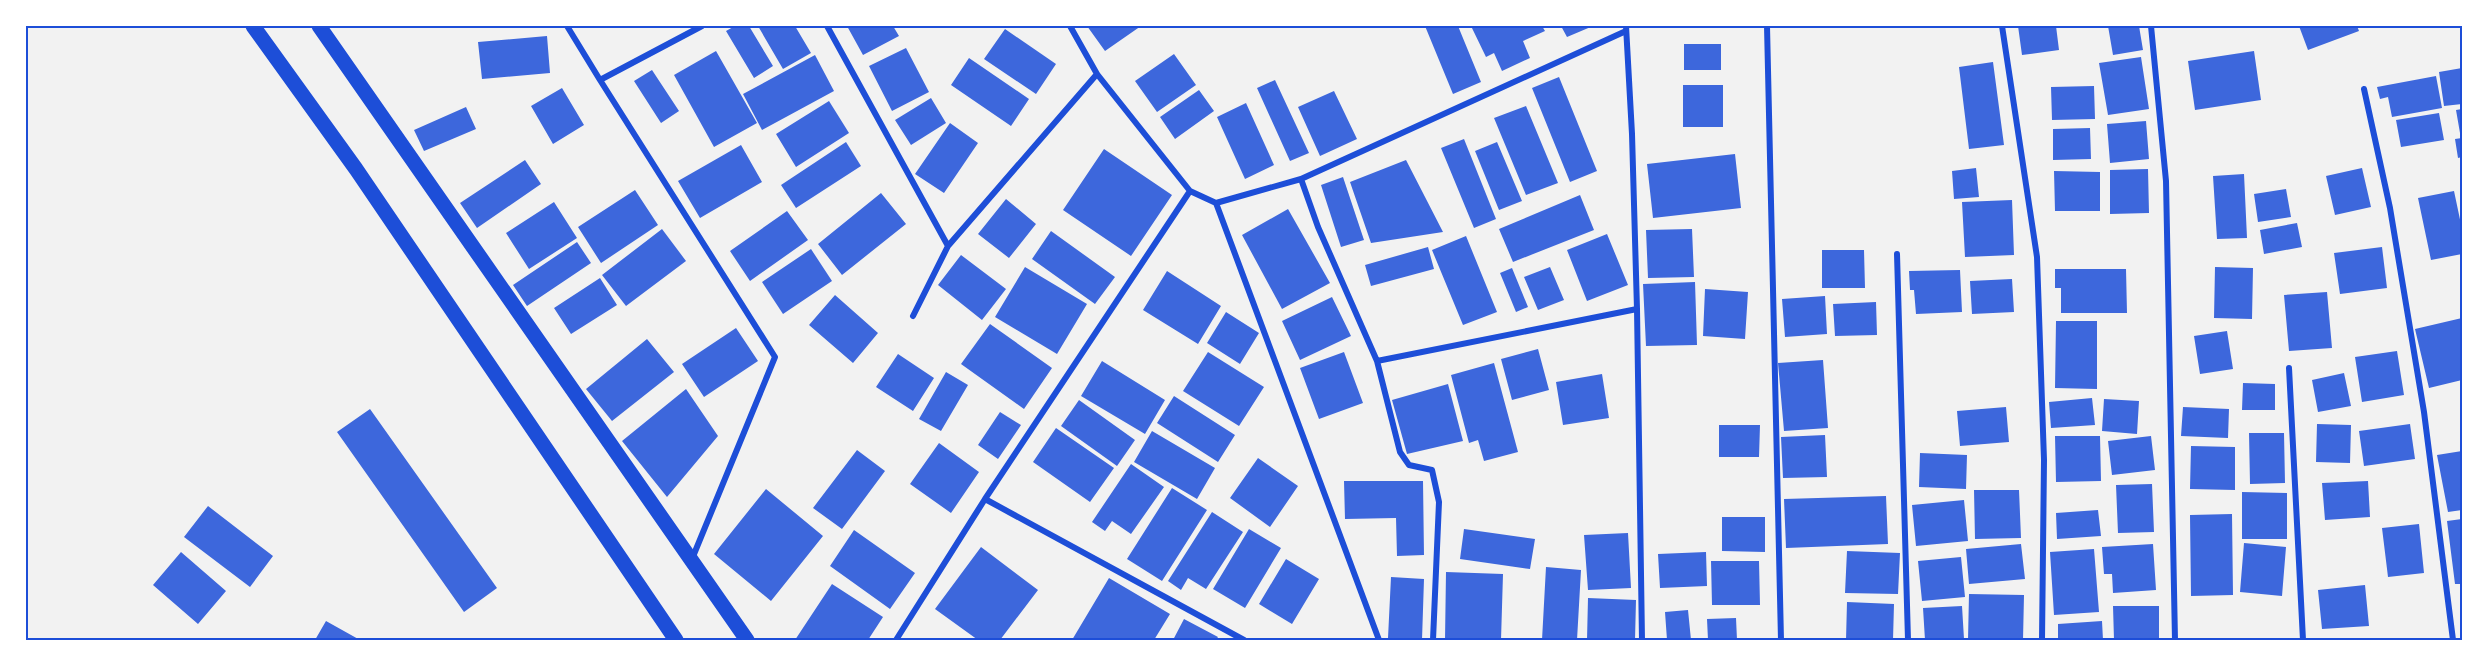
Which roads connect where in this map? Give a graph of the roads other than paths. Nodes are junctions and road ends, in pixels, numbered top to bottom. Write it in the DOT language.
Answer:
graph roads {
  1 [pos="253,26"];
  2 [pos="319,26"];
  3 [pos="567,26"];
  4 [pos="702,26"];
  5 [pos="826,26"];
  6 [pos="1070,26"];
  7 [pos="1767,26"];
  8 [pos="2002,26"];
  9 [pos="2151,26"];
  10 [pos="1626,28"];
  11 [pos="1097,74"];
  12 [pos="600,80"];
  13 [pos="2364,89"];
  14 [pos="1301,179"];
  15 [pos="1190,191"];
  16 [pos="1216,203"];
  17 [pos="948,246"];
  18 [pos="1897,254"];
  19 [pos="1637,309"];
  20 [pos="913,316"];
  21 [pos="1377,360"];
  22 [pos="2289,368"];
  23 [pos="985,499"];
  24 [pos="691,561"];
  25 [pos="676,640"];
  26 [pos="747,640"];
  27 [pos="896,640"];
  28 [pos="1244,640"];
  29 [pos="1379,640"];
  30 [pos="1433,640"];
  31 [pos="1642,640"];
  32 [pos="1781,640"];
  33 [pos="1908,640"];
  34 [pos="2042,640"];
  35 [pos="2175,640"];
  36 [pos="2303,640"];
  37 [pos="2453,640"];
  1 -- 25 [label="main road"];
  2 -- 24 [label="main road"];
  3 -- 12 [label="street"];
  4 -- 12 [label="street"];
  5 -- 17 [label="street"];
  6 -- 11 [label="street"];
  7 -- 32 [label="street"];
  8 -- 34 [label="street"];
  9 -- 35 [label="street"];
  10 -- 14 [label="street"];
  10 -- 19 [label="street"];
  11 -- 15 [label="street"];
  11 -- 17 [label="street"];
  12 -- 24 [label="street"];
  13 -- 37 [label="street"];
  14 -- 16 [label="street"];
  14 -- 21 [label="street"];
  15 -- 16 [label="street"];
  15 -- 23 [label="street"];
  16 -- 29 [label="street"];
  17 -- 20 [label="street"];
  18 -- 33 [label="street"];
  19 -- 21 [label="street"];
  19 -- 31 [label="street"];
  21 -- 30 [label="street"];
  22 -- 36 [label="street"];
  23 -- 27 [label="street"];
  23 -- 28 [label="street"];
  24 -- 26 [label="main road"];
}
